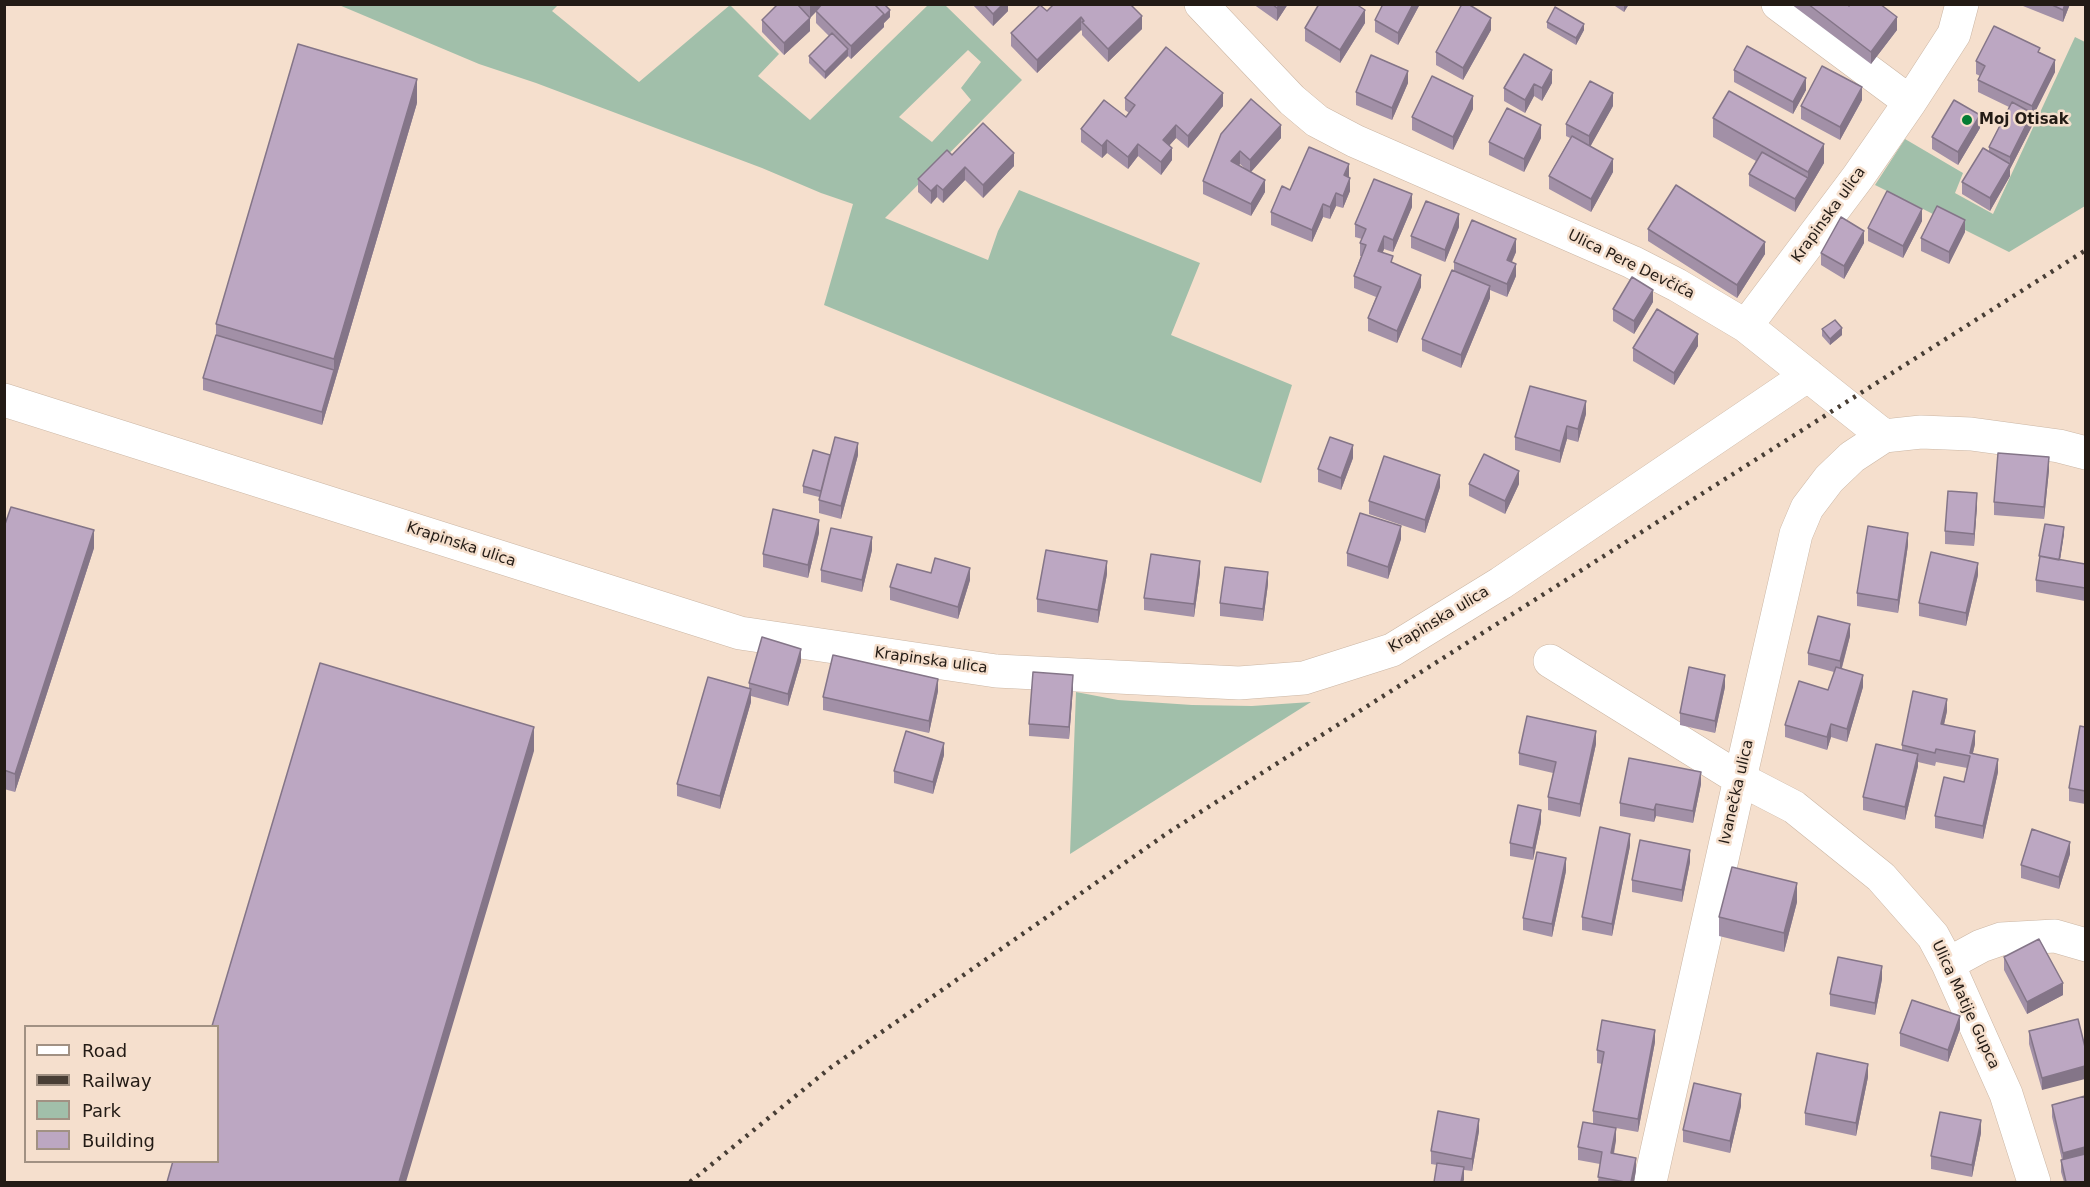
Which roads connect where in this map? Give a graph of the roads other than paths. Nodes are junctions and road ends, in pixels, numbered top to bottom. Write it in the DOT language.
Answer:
graph roads {
  1 [pos="1201,4"];
  2 [pos="1779,4"];
  3 [pos="1962,4"];
  4 [pos="1910,102"];
  5 [pos="1746,326"];
  6 [pos="1808,375"];
  7 [pos="4,400"];
  8 [pos="1884,436"];
  9 [pos="2085,453"];
  10 [pos="1550,661"];
  11 [pos="1740,779"];
  12 [pos="2085,945"];
  13 [pos="1948,964"];
  14 [pos="1650,1182"];
  15 [pos="2034,1182"];
  1 -- 5 [label="street, Ulica Pere Devčića"];
  2 -- 4 [label="street"];
  3 -- 4 [label="street, Krapinska ulica"];
  4 -- 5 [label="street, Krapinska ulica"];
  5 -- 6 [label="street, Ulica Pere Devčića"];
  6 -- 7 [label="street, Krapinska ulica"];
  6 -- 8 [label="street, Ulica Pere Devčića"];
  8 -- 9 [label="street"];
  8 -- 11 [label="street, Ivanečka ulica"];
  10 -- 11 [label="street, Ulica Matije Gupca"];
  11 -- 13 [label="street, Ulica Matije Gupca"];
  11 -- 14 [label="street, Ivanečka ulica"];
  12 -- 13 [label="street"];
  13 -- 15 [label="street, Ulica Matije Gupca"];
}
